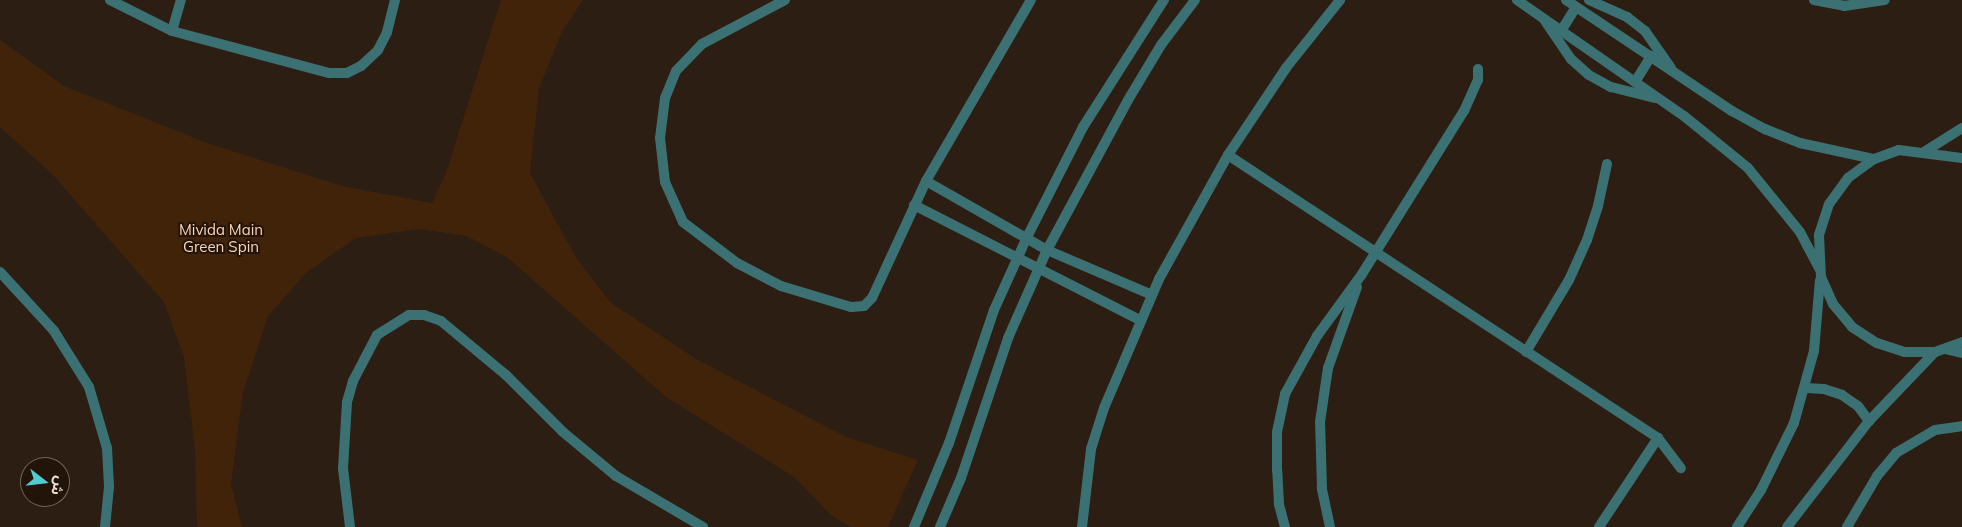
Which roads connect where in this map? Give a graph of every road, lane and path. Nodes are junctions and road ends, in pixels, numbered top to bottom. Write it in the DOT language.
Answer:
graph roads {
  1 [pos="110,0"];
  2 [pos="181,0"];
  3 [pos="395,0"];
  4 [pos="785,0"];
  5 [pos="1031,0"];
  6 [pos="1164,0"];
  7 [pos="1194,0"];
  8 [pos="1340,0"];
  9 [pos="1517,0"];
  10 [pos="1566,0"];
  11 [pos="1589,0"];
  12 [pos="1814,0"];
  13 [pos="1885,0"];
  14 [pos="1576,7"];
  15 [pos="1544,18"];
  16 [pos="172,31"];
  17 [pos="1561,31"];
  18 [pos="1651,56"];
  19 [pos="1478,69"];
  20 [pos="1673,71"];
  21 [pos="1635,82"];
  22 [pos="1658,99"];
  23 [pos="1962,128"];
  24 [pos="1924,152"];
  25 [pos="1228,155"];
  26 [pos="1962,158"];
  27 [pos="1874,159"];
  28 [pos="1607,164"];
  29 [pos="926,181"];
  30 [pos="914,205"];
  31 [pos="1026,239"];
  32 [pos="1047,250"];
  33 [pos="1374,253"];
  34 [pos="1017,259"];
  35 [pos="1037,270"];
  36 [pos="0,272"];
  37 [pos="1820,272"];
  38 [pos="1362,274"];
  39 [pos="1152,295"];
  40 [pos="1140,320"];
  41 [pos="1962,342"];
  42 [pos="1940,350"];
  43 [pos="1526,352"];
  44 [pos="1962,353"];
  45 [pos="1806,388"];
  46 [pos="1869,421"];
  47 [pos="1962,426"];
  48 [pos="1658,438"];
  49 [pos="1681,468"];
  50 [pos="105,527"];
  51 [pos="350,527"];
  52 [pos="703,527"];
  53 [pos="914,527"];
  54 [pos="940,527"];
  55 [pos="1082,527"];
  56 [pos="1285,527"];
  57 [pos="1330,527"];
  58 [pos="1599,527"];
  59 [pos="1737,527"];
  60 [pos="1787,527"];
  61 [pos="1847,527"];
  1 -- 16 [label="street"];
  2 -- 16 [label="street"];
  3 -- 16 [label="street"];
  4 -- 30 [label="street"];
  5 -- 29 [label="street"];
  6 -- 31 [label="street"];
  7 -- 32 [label="street"];
  8 -- 25 [label="street"];
  9 -- 15 [label="street"];
  10 -- 14 [label="street"];
  11 -- 20 [label="street"];
  12 -- 13 [label="street"];
  14 -- 17 [label="street"];
  14 -- 18 [label="street"];
  15 -- 17 [label="street"];
  15 -- 22 [label="street"];
  17 -- 21 [label="street"];
  18 -- 20 [label="street"];
  18 -- 21 [label="street"];
  19 -- 33 [label="street"];
  20 -- 27 [label="street"];
  21 -- 22 [label="street"];
  22 -- 37 [label="street"];
  23 -- 24 [label="street"];
  24 -- 26 [label="street"];
  24 -- 27 [label="street"];
  25 -- 33 [label="street"];
  25 -- 39 [label="street"];
  27 -- 37 [label="street"];
  28 -- 43 [label="street"];
  29 -- 30 [label="street"];
  29 -- 31 [label="street"];
  30 -- 34 [label="street"];
  31 -- 32 [label="street"];
  31 -- 34 [label="street"];
  32 -- 35 [label="street"];
  32 -- 39 [label="street"];
  33 -- 38 [label="street"];
  33 -- 43 [label="street"];
  34 -- 35 [label="street"];
  34 -- 53 [label="street"];
  35 -- 40 [label="street"];
  35 -- 54 [label="street"];
  36 -- 50 [label="street"];
  37 -- 42 [label="street"];
  37 -- 45 [label="street"];
  38 -- 56 [label="street"];
  38 -- 57 [label="street"];
  39 -- 40 [label="street"];
  40 -- 55 [label="street"];
  41 -- 42 [label="street"];
  42 -- 44 [label="street"];
  42 -- 46 [label="street"];
  43 -- 48 [label="street"];
  45 -- 46 [label="street"];
  45 -- 59 [label="street"];
  46 -- 60 [label="street"];
  47 -- 61 [label="street"];
  48 -- 49 [label="street"];
  48 -- 58 [label="street"];
  51 -- 52 [label="street"];
}
